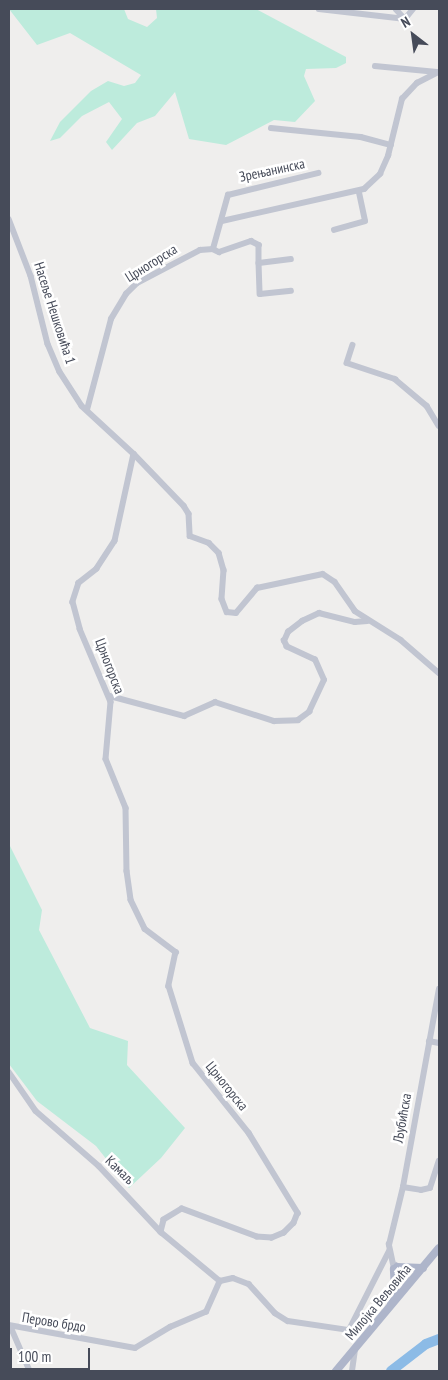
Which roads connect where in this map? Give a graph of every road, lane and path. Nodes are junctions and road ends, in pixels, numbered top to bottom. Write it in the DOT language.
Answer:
graph roads {
  1 [pos="319,9"];
  2 [pos="396,9"];
  3 [pos="413,9"];
  4 [pos="405,19"];
  5 [pos="375,66"];
  6 [pos="439,73"];
  7 [pos="271,128"];
  8 [pos="391,145"];
  9 [pos="318,173"];
  10 [pos="359,192"];
  11 [pos="9,219"];
  12 [pos="222,221"];
  13 [pos="334,230"];
  14 [pos="213,249"];
  15 [pos="291,259"];
  16 [pos="260,263"];
  17 [pos="291,290"];
  18 [pos="353,345"];
  19 [pos="87,410"];
  20 [pos="439,426"];
  21 [pos="134,454"];
  22 [pos="367,621"];
  23 [pos="439,673"];
  24 [pos="110,696"];
  25 [pos="439,989"];
  26 [pos="429,1041"];
  27 [pos="439,1043"];
  28 [pos="9,1072"];
  29 [pos="439,1160"];
  30 [pos="403,1187"];
  31 [pos="161,1232"];
  32 [pos="439,1248"];
  33 [pos="389,1251"];
  34 [pos="395,1266"];
  35 [pos="422,1268"];
  36 [pos="220,1281"];
  37 [pos="409,1284"];
  38 [pos="389,1309"];
  39 [pos="10,1326"];
  40 [pos="355,1350"];
  41 [pos="30,1371"];
  42 [pos="336,1371"];
  43 [pos="352,1371"];
  1 -- 4 [label="street"];
  2 -- 4 [label="street"];
  3 -- 4 [label="street"];
  5 -- 6 [label="street"];
  6 -- 8 [label="street"];
  7 -- 8 [label="street"];
  8 -- 10 [label="street"];
  9 -- 12 [label="street, Зрењанинска"];
  10 -- 12 [label="street"];
  10 -- 13 [label="street"];
  11 -- 19 [label="street, Насеље Нешковића 1"];
  12 -- 14 [label="street, Зрењанинска"];
  14 -- 16 [label="street, Црногорска"];
  14 -- 19 [label="street, Црногорска"];
  15 -- 16 [label="street"];
  16 -- 17 [label="street"];
  18 -- 20 [label="street"];
  19 -- 21 [label="street"];
  21 -- 22 [label="street"];
  21 -- 24 [label="street, Црногорска"];
  22 -- 23 [label="street"];
  22 -- 24 [label="street"];
  24 -- 31 [label="street, Црногорска"];
  25 -- 26 [label="street, Љубићска"];
  26 -- 27 [label="street"];
  26 -- 30 [label="street, Љубићска"];
  28 -- 31 [label="street, Камаљ"];
  29 -- 30 [label="street"];
  30 -- 33 [label="street, Љубићска"];
  31 -- 36 [label="street, Камаљ"];
  32 -- 35 [label="main road, Милојка Вељовића"];
  33 -- 34 [label="street"];
  33 -- 36 [label="street, Љубићска"];
  34 -- 35 [label="main road"];
  34 -- 37 [label="street"];
  34 -- 38 [label="main road"];
  35 -- 37 [label="main road, Милојка Вељовића"];
  36 -- 39 [label="street, Перово брдо"];
  37 -- 38 [label="main road, Милојка Вељовића"];
  38 -- 40 [label="main road, Милојка Вељовића"];
  39 -- 41 [label="street"];
  40 -- 42 [label="main road, Милојка Вељовића"];
  40 -- 43 [label="street"];
}
